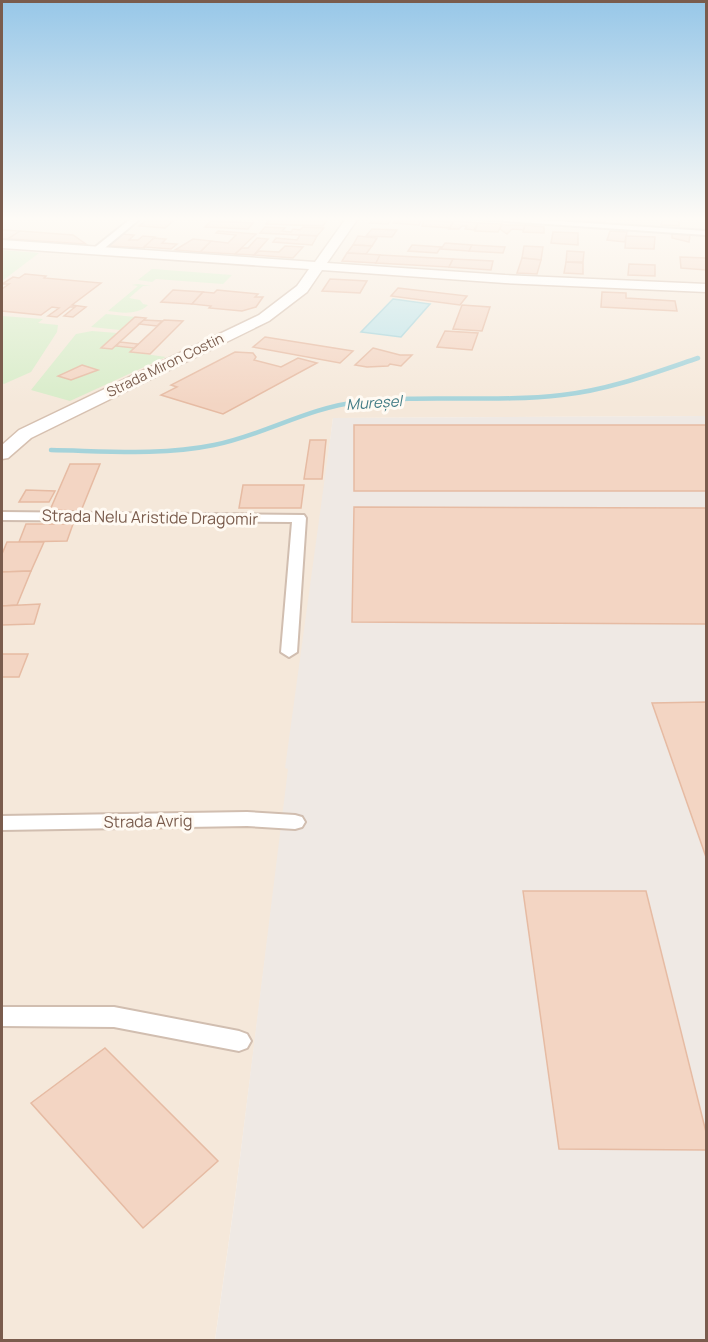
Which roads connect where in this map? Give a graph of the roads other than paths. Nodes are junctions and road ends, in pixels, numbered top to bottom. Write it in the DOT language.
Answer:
graph roads {
  1 [pos="309,280"];
  2 [pos="517,280"];
  3 [pos="706,288"];
  4 [pos="2,454"];
  5 [pos="2,516"];
  6 [pos="289,652"];
  7 [pos="2,822"];
  8 [pos="295,822"];
  9 [pos="2,1017"];
  10 [pos="239,1041"];
  1 -- 4 [label="main road, Strada Miron Costin"];
  2 -- 3 [label="main road"];
  5 -- 6 [label="street, Strada Nelu Aristide Dragomir"];
  7 -- 8 [label="street, Strada Avrig"];
  9 -- 10 [label="street"];
}
